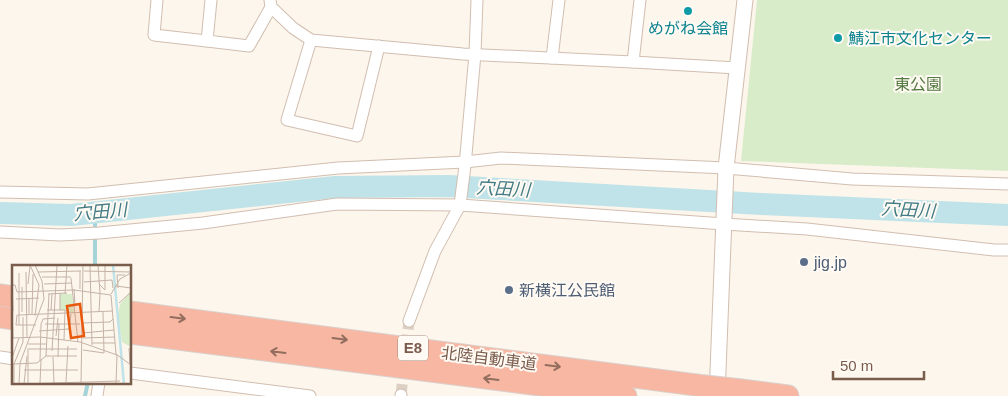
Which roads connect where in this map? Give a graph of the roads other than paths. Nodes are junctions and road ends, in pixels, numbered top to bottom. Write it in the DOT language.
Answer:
graph roads {
  1 [pos="157,0"];
  2 [pos="211,0"];
  3 [pos="477,0"];
  4 [pos="559,0"];
  5 [pos="640,0"];
  6 [pos="745,0"];
  7 [pos="270,3"];
  8 [pos="311,40"];
  9 [pos="207,41"];
  10 [pos="378,46"];
  11 [pos="475,54"];
  12 [pos="552,58"];
  13 [pos="633,62"];
  14 [pos="737,68"];
  15 [pos="465,164"];
  16 [pos="726,168"];
  17 [pos="1008,184"];
  18 [pos="0,192"];
  19 [pos="460,202"];
  20 [pos="724,224"];
  21 [pos="0,232"];
  22 [pos="1008,250"];
  23 [pos="131,312"];
  24 [pos="409,321"];
  25 [pos="131,333"];
  26 [pos="131,373"];
  27 [pos="310,396"];
  28 [pos="626,396"];
  29 [pos="717,396"];
  30 [pos="788,396"];
  1 -- 9 [label="street"];
  2 -- 9 [label="street"];
  3 -- 11 [label="street"];
  4 -- 12 [label="street"];
  5 -- 13 [label="street"];
  6 -- 14 [label="street"];
  7 -- 8 [label="street"];
  7 -- 9 [label="street"];
  8 -- 10 [label="street"];
  8 -- 10 [label="street"];
  10 -- 11 [label="street"];
  11 -- 12 [label="street"];
  11 -- 15 [label="street"];
  12 -- 13 [label="street"];
  13 -- 14 [label="street"];
  14 -- 16 [label="street"];
  15 -- 16 [label="street"];
  15 -- 18 [label="street"];
  15 -- 19 [label="street"];
  16 -- 17 [label="street"];
  16 -- 20 [label="street"];
  19 -- 20 [label="street"];
  19 -- 21 [label="street"];
  19 -- 24 [label="street"];
  20 -- 22 [label="street"];
  20 -- 29 [label="street"];
  23 -- 30 [label="highway, 北陸自動車道 / E8, one-way, bridge"];
  28 -- 25 [label="highway, 北陸自動車道 / E8, one-way"];
  26 -- 27 [label="street"];
}
